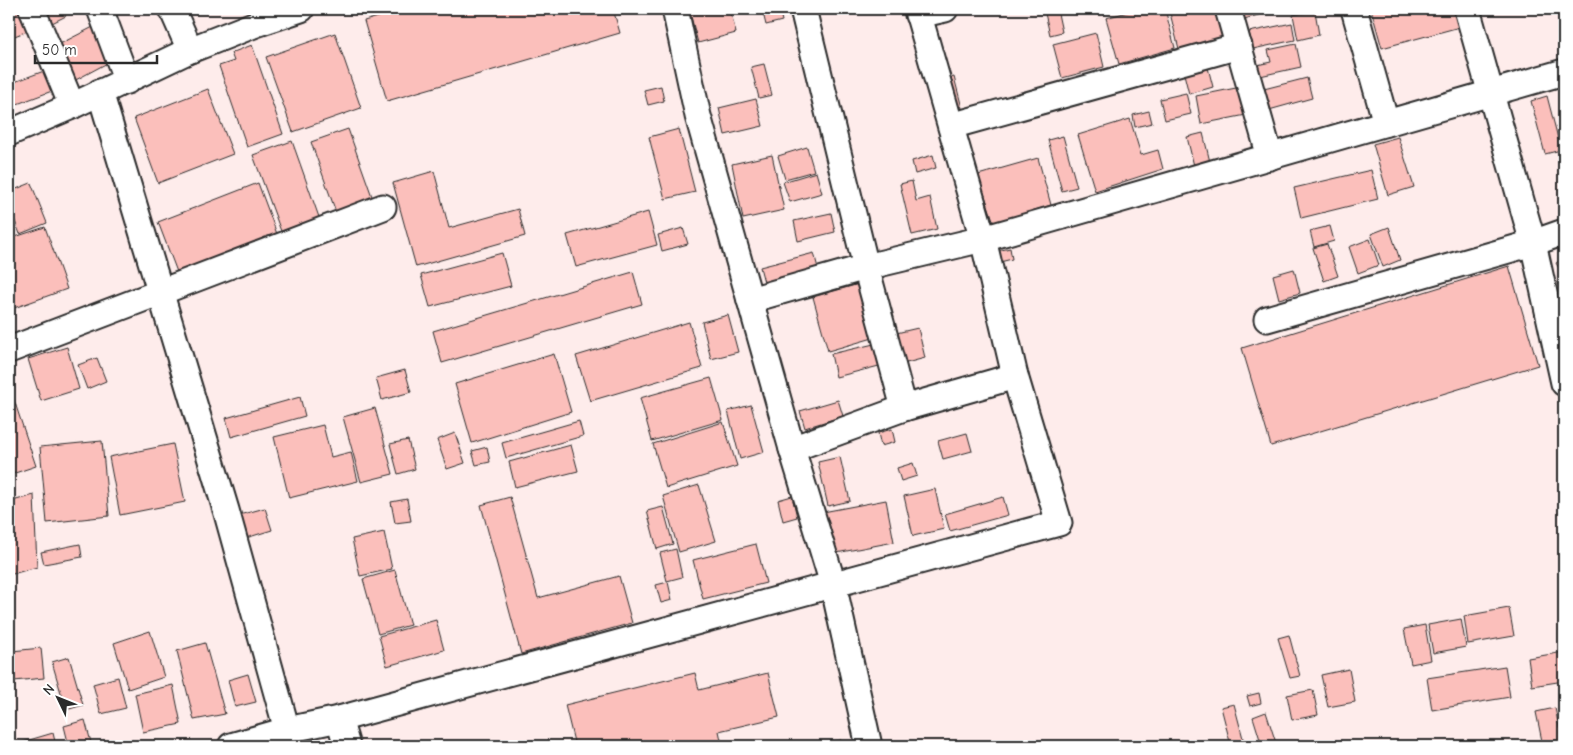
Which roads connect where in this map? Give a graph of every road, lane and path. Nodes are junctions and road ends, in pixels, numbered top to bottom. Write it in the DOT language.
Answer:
graph roads {
  1 [pos="32,9"];
  2 [pos="100,9"];
  3 [pos="172,9"];
  4 [pos="301,9"];
  5 [pos="675,9"];
  6 [pos="803,9"];
  7 [pos="946,9"];
  8 [pos="1228,9"];
  9 [pos="1354,9"];
  10 [pos="1467,9"];
  11 [pos="917,12"];
  12 [pos="253,16"];
  13 [pos="1240,46"];
  14 [pos="190,50"];
  15 [pos="1564,72"];
  16 [pos="127,81"];
  17 [pos="100,92"];
  18 [pos="1491,93"];
  19 [pos="72,106"];
  20 [pos="1386,123"];
  21 [pos="951,126"];
  22 [pos="9,133"];
  23 [pos="1270,157"];
  24 [pos="383,207"];
  25 [pos="1564,232"];
  26 [pos="983,238"];
  27 [pos="1533,243"];
  28 [pos="866,267"];
  29 [pos="161,291"];
  30 [pos="750,300"];
  31 [pos="1266,319"];
  32 [pos="9,350"];
  33 [pos="1015,376"];
  34 [pos="1564,383"];
  35 [pos="904,408"];
  36 [pos="792,449"];
  37 [pos="833,584"];
  38 [pos="339,719"];
  39 [pos="287,730"];
  40 [pos="231,746"];
  41 [pos="348,746"];
  42 [pos="870,746"];
  1 -- 19 [label="street"];
  2 -- 16 [label="street"];
  3 -- 14 [label="street"];
  4 -- 12 [label="street"];
  5 -- 30 [label="street"];
  6 -- 28 [label="street"];
  7 -- 11 [label="street"];
  8 -- 13 [label="street"];
  9 -- 20 [label="street"];
  10 -- 18 [label="street"];
  11 -- 21 [label="street"];
  12 -- 14 [label="street"];
  13 -- 21 [label="street"];
  13 -- 23 [label="street"];
  14 -- 16 [label="street"];
  15 -- 18 [label="street"];
  16 -- 17 [label="street"];
  17 -- 19 [label="street"];
  17 -- 29 [label="street"];
  18 -- 20 [label="street"];
  18 -- 27 [label="street"];
  19 -- 22 [label="street"];
  20 -- 23 [label="street"];
  21 -- 26 [label="street"];
  23 -- 26 [label="street"];
  24 -- 29 [label="street"];
  25 -- 27 [label="street"];
  26 -- 28 [label="street"];
  26 -- 33 [label="street"];
  27 -- 31 [label="street"];
  27 -- 34 [label="street"];
  28 -- 30 [label="street"];
  28 -- 35 [label="street"];
  29 -- 32 [label="street"];
  29 -- 39 [label="street"];
  30 -- 36 [label="street"];
  33 -- 35 [label="street"];
  33 -- 37 [label="street"];
  35 -- 36 [label="street"];
  36 -- 37 [label="street"];
  37 -- 38 [label="street"];
  37 -- 42 [label="street"];
  38 -- 39 [label="street"];
  38 -- 41 [label="street"];
  39 -- 40 [label="street"];
}
